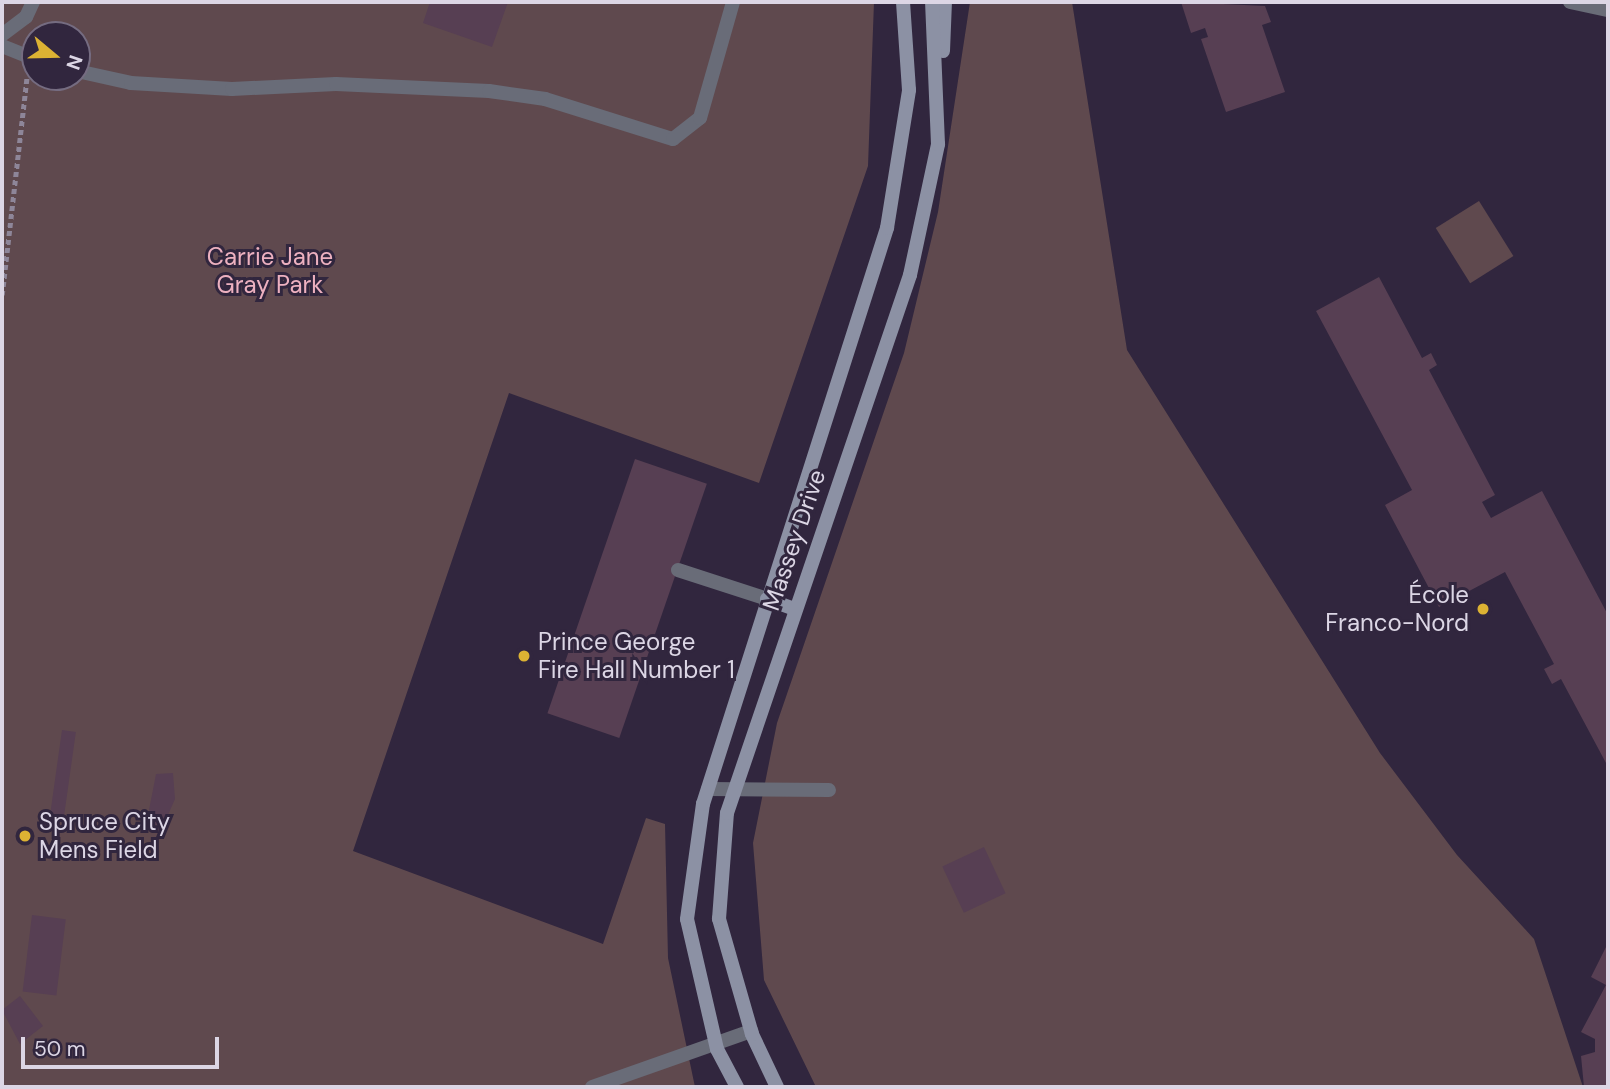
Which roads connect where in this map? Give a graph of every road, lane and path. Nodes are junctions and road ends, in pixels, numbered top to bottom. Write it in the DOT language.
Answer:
graph roads {
  1 [pos="33,2"];
  2 [pos="733,2"];
  3 [pos="903,2"];
  4 [pos="932,2"];
  5 [pos="945,2"];
  6 [pos="1570,2"];
  7 [pos="1608,10"];
  8 [pos="2,35"];
  9 [pos="2,46"];
  10 [pos="21,53"];
  11 [pos="91,74"];
  12 [pos="28,91"];
  13 [pos="939,144"];
  14 [pos="2,295"];
  15 [pos="678,570"];
  16 [pos="767,599"];
  17 [pos="795,609"];
  18 [pos="708,789"];
  19 [pos="734,790"];
  20 [pos="829,790"];
  21 [pos="751,1031"];
  22 [pos="716,1045"];
  23 [pos="592,1087"];
  24 [pos="737,1087"];
  25 [pos="777,1087"];
  1 -- 8 [label="street"];
  2 -- 11 [label="street"];
  3 -- 16 [label="street, Massey Drive"];
  4 -- 13 [label="street, Massey Drive"];
  5 -- 13 [label="street"];
  6 -- 7 [label="street"];
  9 -- 10 [label="street"];
  12 -- 14 [label="path"];
  13 -- 17 [label="street, Massey Drive"];
  15 -- 16 [label="street"];
  16 -- 17 [label="street"];
  16 -- 18 [label="street, Massey Drive"];
  17 -- 19 [label="street, Massey Drive"];
  18 -- 19 [label="street"];
  18 -- 22 [label="street, Massey Drive"];
  19 -- 20 [label="street"];
  19 -- 21 [label="street, Massey Drive"];
  21 -- 22 [label="street"];
  21 -- 25 [label="street, Massey Drive"];
  22 -- 23 [label="street"];
  22 -- 24 [label="street, Massey Drive"];
}
